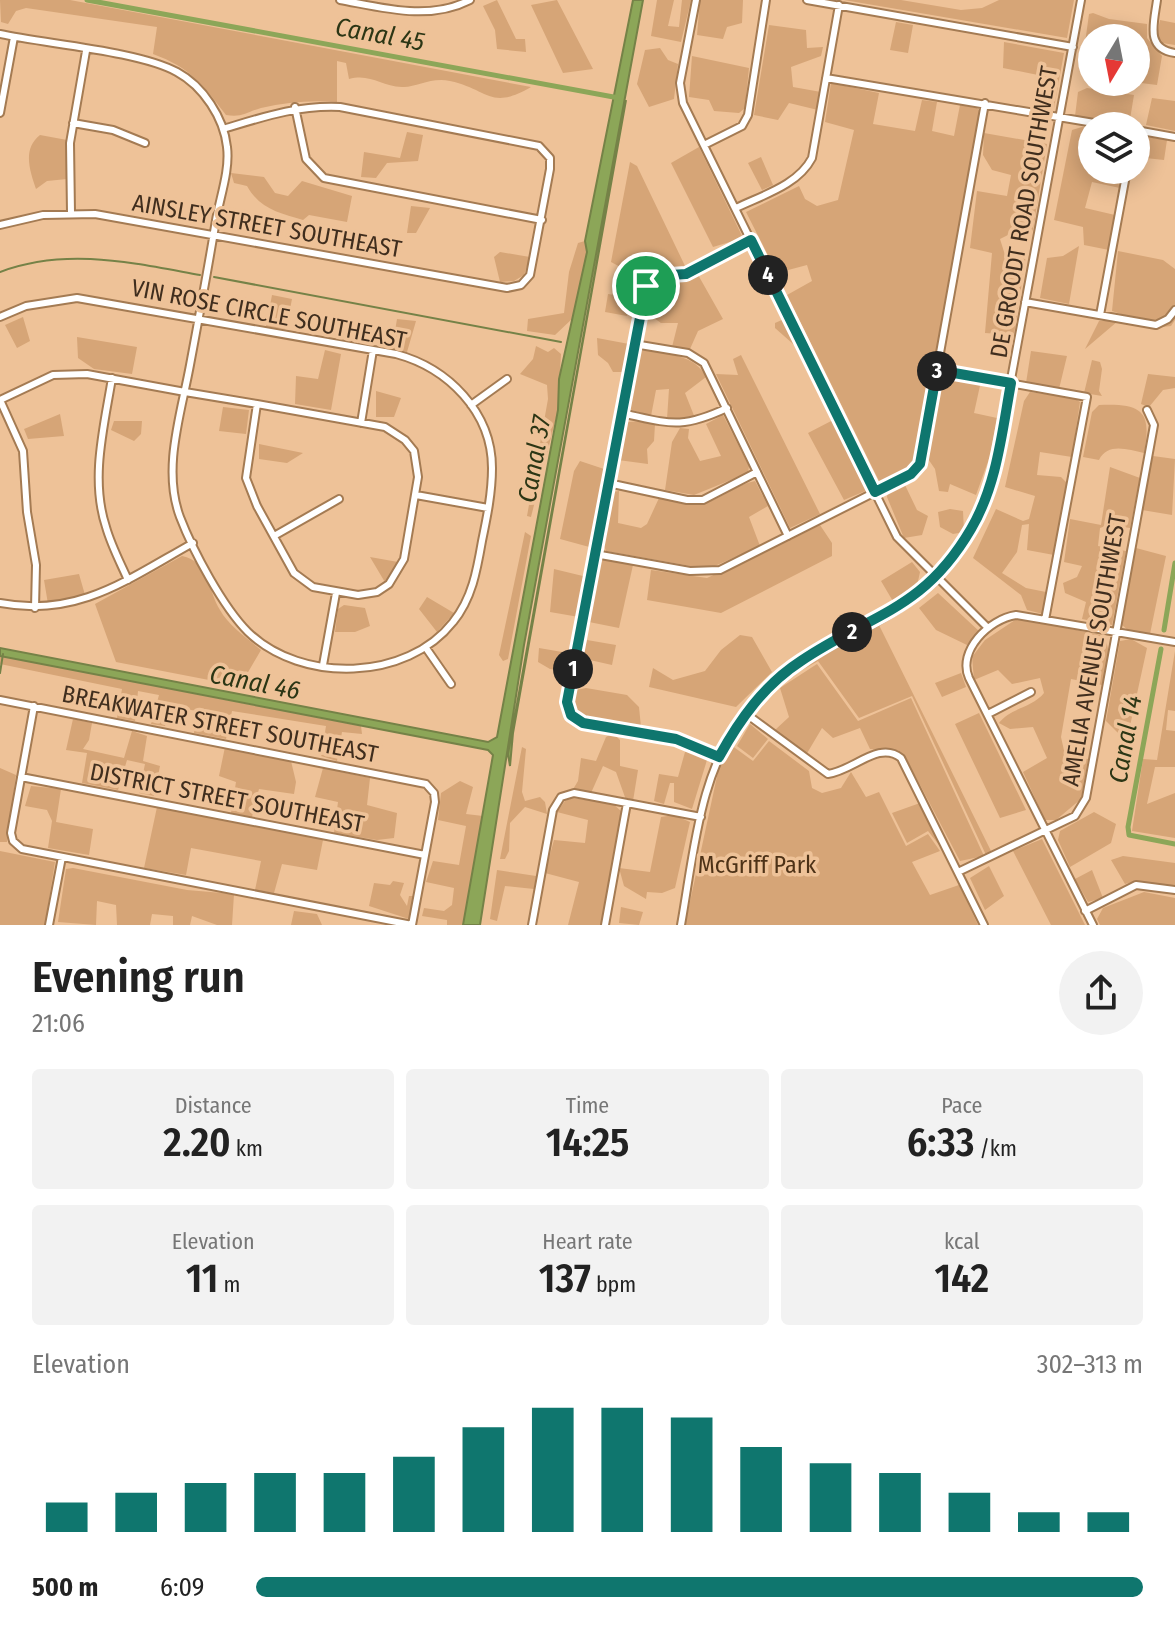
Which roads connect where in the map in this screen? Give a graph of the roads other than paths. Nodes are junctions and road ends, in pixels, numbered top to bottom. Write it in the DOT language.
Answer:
graph roads {
  1 [pos="340,0"];
  2 [pos="386,0"];
  3 [pos="470,0"];
  4 [pos="696,0"];
  5 [pos="766,0"];
  6 [pos="807,0"];
  7 [pos="1081,0"];
  8 [pos="1157,0"];
  9 [pos="839,5"];
  10 [pos="384,9"];
  11 [pos="0,34"];
  12 [pos="14,37"];
  13 [pos="1073,47"];
  14 [pos="86,51"];
  15 [pos="1175,53"];
  16 [pos="826,78"];
  17 [pos="985,103"];
  18 [pos="295,107"];
  19 [pos="0,113"];
  20 [pos="1059,116"];
  21 [pos="1078,120"];
  22 [pos="73,123"];
  23 [pos="223,129"];
  24 [pos="1150,133"];
  25 [pos="1175,137"];
  26 [pos="145,143"];
  27 [pos="704,145"];
  28 [pos="1124,184"];
  29 [pos="736,208"];
  30 [pos="71,213"];
  31 [pos="542,220"];
  32 [pos="0,225"];
  33 [pos="214,235"];
  34 [pos="751,240"];
  35 [pos="1025,302"];
  36 [pos="1175,310"];
  37 [pos="1100,315"];
  38 [pos="0,317"];
  39 [pos="198,319"];
  40 [pos="634,344"];
  41 [pos="373,350"];
  42 [pos="937,370"];
  43 [pos="112,378"];
  44 [pos="507,379"];
  45 [pos="1011,383"];
  46 [pos="185,392"];
  47 [pos="0,400"];
  48 [pos="257,404"];
  49 [pos="471,405"];
  50 [pos="727,408"];
  51 [pos="1147,410"];
  52 [pos="621,413"];
  53 [pos="361,423"];
  54 [pos="757,472"];
  55 [pos="608,483"];
  56 [pos="875,492"];
  57 [pos="416,495"];
  58 [pos="339,499"];
  59 [pos="488,508"];
  60 [pos="274,536"];
  61 [pos="788,536"];
  62 [pos="193,543"];
  63 [pos="595,554"];
  64 [pos="935,577"];
  65 [pos="128,580"];
  66 [pos="336,593"];
  67 [pos="0,603"];
  68 [pos="35,608"];
  69 [pos="1045,620"];
  70 [pos="988,628"];
  71 [pos="1116,632"];
  72 [pos="1175,642"];
  73 [pos="426,648"];
  74 [pos="323,665"];
  75 [pos="451,684"];
  76 [pos="1031,692"];
  77 [pos="0,700"];
  78 [pos="34,706"];
  79 [pos="745,713"];
  80 [pos="988,714"];
  81 [pos="719,757"];
  82 [pos="21,777"];
  83 [pos="627,803"];
  84 [pos="701,817"];
  85 [pos="1046,829"];
  86 [pos="425,855"];
  87 [pos="62,857"];
  88 [pos="958,872"];
  89 [pos="1175,890"];
  90 [pos="1085,911"];
  91 [pos="49,925"];
  92 [pos="412,925"];
  93 [pos="532,925"];
  94 [pos="605,925"];
  95 [pos="681,925"];
  96 [pos="984,925"];
  97 [pos="1093,925"];
  1 -- 10 [label="street"];
  2 -- 10 [label="street"];
  3 -- 10 [label="street"];
  4 -- 27 [label="street"];
  5 -- 27 [label="street"];
  6 -- 9 [label="street"];
  7 -- 13 [label="street, DE GROODT ROAD SOUTHWEST"];
  8 -- 15 [label="street"];
  9 -- 13 [label="street"];
  9 -- 16 [label="street"];
  11 -- 12 [label="street"];
  12 -- 14 [label="street"];
  12 -- 19 [label="street"];
  13 -- 20 [label="street, DE GROODT ROAD SOUTHWEST"];
  14 -- 22 [label="street"];
  14 -- 23 [label="street"];
  16 -- 17 [label="street"];
  16 -- 29 [label="street"];
  17 -- 20 [label="street"];
  17 -- 42 [label="street"];
  18 -- 23 [label="street"];
  18 -- 31 [label="street"];
  18 -- 31 [label="street"];
  20 -- 21 [label="street"];
  20 -- 35 [label="street, DE GROODT ROAD SOUTHWEST"];
  22 -- 26 [label="street"];
  22 -- 30 [label="street"];
  23 -- 33 [label="street, VIN ROSE CIRCLE SOUTHEAST"];
  24 -- 25 [label="street"];
  27 -- 29 [label="street"];
  28 -- 37 [label="street"];
  29 -- 34 [label="street"];
  30 -- 32 [label="street, AINSLEY STREET SOUTHEAST"];
  30 -- 33 [label="street, AINSLEY STREET SOUTHEAST"];
  31 -- 33 [label="street, AINSLEY STREET SOUTHEAST"];
  33 -- 39 [label="street, VIN ROSE CIRCLE SOUTHEAST"];
  34 -- 40 [label="street"];
  34 -- 56 [label="street"];
  35 -- 37 [label="street"];
  35 -- 45 [label="street, DE GROODT ROAD SOUTHWEST"];
  36 -- 37 [label="street"];
  38 -- 39 [label="street, VIN ROSE CIRCLE SOUTHEAST"];
  39 -- 41 [label="street, VIN ROSE CIRCLE SOUTHEAST"];
  39 -- 46 [label="street, VIN ROSE CIRCLE SOUTHEAST"];
  40 -- 50 [label="street"];
  40 -- 52 [label="street"];
  41 -- 49 [label="street, VIN ROSE CIRCLE SOUTHEAST"];
  41 -- 53 [label="street"];
  42 -- 45 [label="street"];
  42 -- 56 [label="street"];
  43 -- 46 [label="street"];
  43 -- 47 [label="street"];
  43 -- 65 [label="street"];
  44 -- 49 [label="street"];
  45 -- 64 [label="street, DE GROODT ROAD SOUTHWEST"];
  45 -- 69 [label="street"];
  46 -- 48 [label="street"];
  46 -- 62 [label="street, VIN ROSE CIRCLE SOUTHEAST"];
  47 -- 68 [label="street"];
  48 -- 53 [label="street"];
  48 -- 60 [label="street"];
  49 -- 59 [label="street, VIN ROSE CIRCLE SOUTHEAST"];
  50 -- 52 [label="street"];
  50 -- 54 [label="street"];
  51 -- 71 [label="street, AMELIA AVENUE SOUTHWEST"];
  52 -- 55 [label="street"];
  53 -- 57 [label="street"];
  54 -- 55 [label="street"];
  54 -- 61 [label="street"];
  55 -- 63 [label="street"];
  56 -- 61 [label="street"];
  56 -- 64 [label="street"];
  57 -- 59 [label="street"];
  57 -- 66 [label="street"];
  58 -- 60 [label="street"];
  59 -- 73 [label="street, VIN ROSE CIRCLE SOUTHEAST"];
  60 -- 66 [label="street"];
  61 -- 63 [label="street"];
  62 -- 65 [label="street"];
  62 -- 74 [label="street, VIN ROSE CIRCLE SOUTHEAST"];
  63 -- 81 [label="street"];
  64 -- 70 [label="street"];
  64 -- 79 [label="street, DE GROODT ROAD SOUTHWEST"];
  65 -- 68 [label="street"];
  66 -- 74 [label="street"];
  67 -- 68 [label="street"];
  69 -- 70 [label="street"];
  69 -- 71 [label="street"];
  70 -- 80 [label="street"];
  71 -- 72 [label="street"];
  71 -- 85 [label="street, AMELIA AVENUE SOUTHWEST"];
  73 -- 74 [label="street, VIN ROSE CIRCLE SOUTHEAST"];
  73 -- 75 [label="street"];
  76 -- 80 [label="street"];
  77 -- 78 [label="street, BREAKWATER STREET SOUTHEAST"];
  78 -- 82 [label="street"];
  78 -- 86 [label="street, BREAKWATER STREET SOUTHEAST"];
  79 -- 81 [label="street, DE GROODT ROAD SOUTHWEST"];
  79 -- 88 [label="street"];
  80 -- 85 [label="street"];
  81 -- 84 [label="street, DE GROODT ROAD SOUTHWEST"];
  82 -- 86 [label="street, DISTRICT STREET SOUTHEAST"];
  82 -- 87 [label="street"];
  83 -- 84 [label="street"];
  83 -- 93 [label="street"];
  83 -- 94 [label="street"];
  84 -- 95 [label="street, DE GROODT ROAD SOUTHWEST"];
  85 -- 88 [label="street, AMELIA AVENUE SOUTHWEST"];
  85 -- 90 [label="street"];
  86 -- 92 [label="street"];
  87 -- 91 [label="street"];
  87 -- 92 [label="street"];
  88 -- 96 [label="street"];
  89 -- 90 [label="street"];
  90 -- 97 [label="street"];
}
